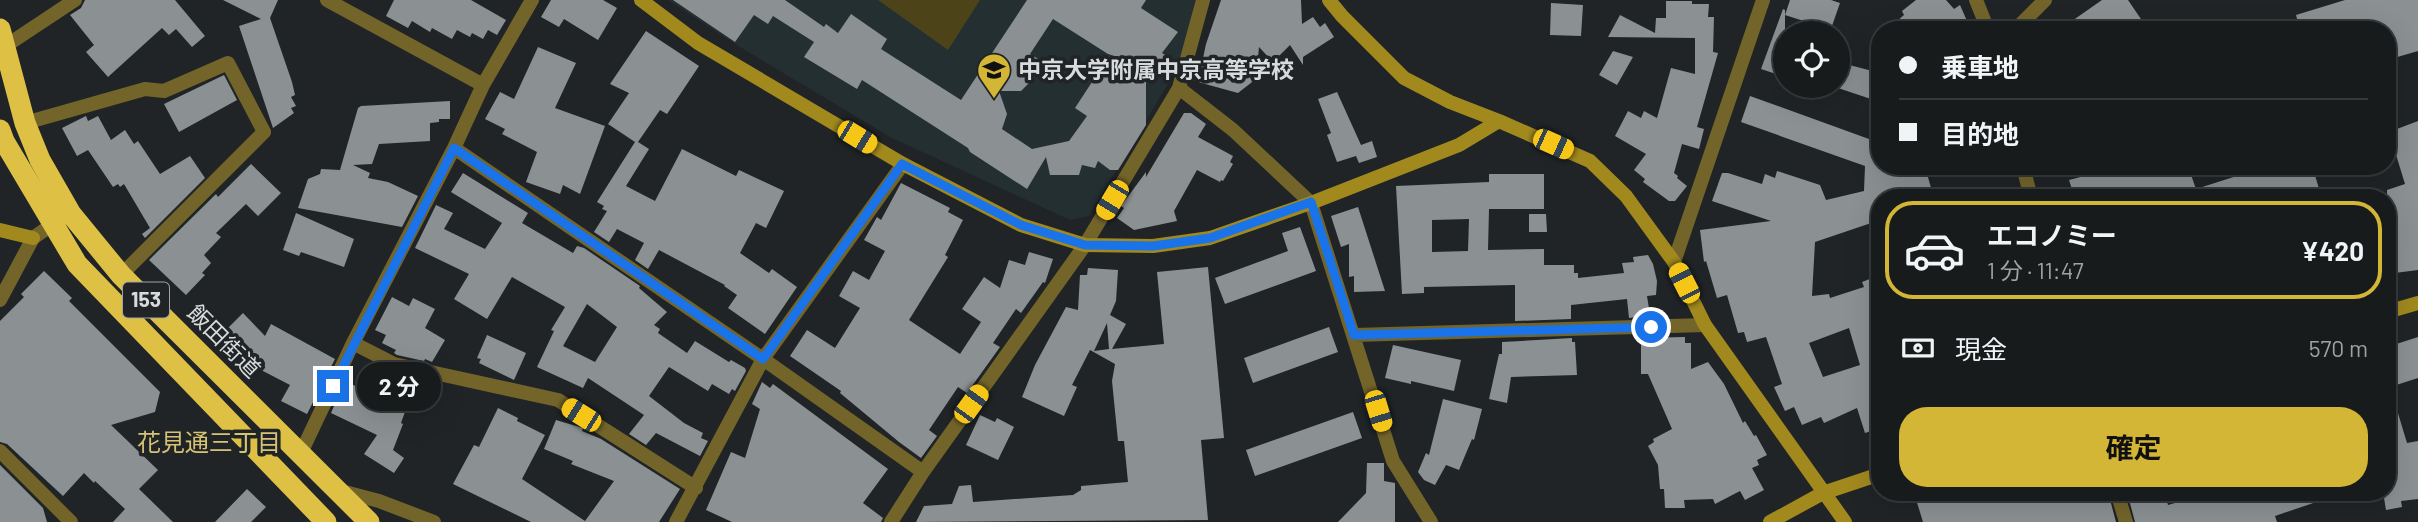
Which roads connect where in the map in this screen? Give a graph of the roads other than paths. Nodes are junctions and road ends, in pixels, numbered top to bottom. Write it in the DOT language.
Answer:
graph roads {
  1 [pos="75,0"];
  2 [pos="327,0"];
  3 [pos="533,0"];
  4 [pos="641,0"];
  5 [pos="1203,0"];
  6 [pos="1329,0"];
  7 [pos="1763,0"];
  8 [pos="1976,0"];
  9 [pos="2045,0"];
  10 [pos="1984,21"];
  11 [pos="2024,21"];
  12 [pos="2,38"];
  13 [pos="483,85"];
  14 [pos="1179,88"];
  15 [pos="1499,121"];
  16 [pos="25,123"];
  17 [pos="0,130"];
  18 [pos="454,148"];
  19 [pos="902,164"];
  20 [pos="1311,202"];
  21 [pos="62,218"];
  22 [pos="0,230"];
  23 [pos="33,238"];
  24 [pos="1085,245"];
  25 [pos="1674,262"];
  26 [pos="121,275"];
  27 [pos="0,300"];
  28 [pos="2418,303"];
  29 [pos="2396,309"];
  30 [pos="1705,325"];
  31 [pos="1354,335"];
  32 [pos="353,343"];
  33 [pos="763,359"];
  34 [pos="0,451"];
  35 [pos="300,455"];
  36 [pos="923,472"];
  37 [pos="1871,477"];
  38 [pos="696,488"];
  39 [pos="336,490"];
  40 [pos="1823,492"];
  41 [pos="2120,501"];
  42 [pos="71,522"];
  43 [pos="326,522"];
  44 [pos="369,522"];
  45 [pos="434,522"];
  46 [pos="676,522"];
  47 [pos="891,522"];
  48 [pos="1431,522"];
  49 [pos="1770,522"];
  50 [pos="1845,522"];
  51 [pos="2126,522"];
  1 -- 12 [label="street"];
  2 -- 13 [label="street"];
  3 -- 13 [label="street"];
  4 -- 19 [label="street"];
  5 -- 14 [label="street"];
  6 -- 15 [label="street"];
  7 -- 25 [label="street"];
  8 -- 10 [label="street"];
  9 -- 11 [label="street"];
  12 -- 16 [label="highway, 飯田街道 / 153"];
  13 -- 18 [label="street"];
  14 -- 20 [label="street"];
  14 -- 24 [label="street"];
  15 -- 20 [label="street"];
  15 -- 25 [label="street"];
  16 -- 21 [label="highway, 飯田街道 / 153"];
  16 -- 26 [label="street"];
  17 -- 21 [label="highway, 飯田街道 / 153"];
  18 -- 32 [label="street"];
  18 -- 33 [label="street"];
  19 -- 24 [label="street"];
  19 -- 33 [label="street"];
  20 -- 24 [label="street"];
  20 -- 31 [label="street"];
  21 -- 23 [label="street"];
  21 -- 26 [label="highway, 飯田街道 / 153"];
  21 -- 43 [label="highway, 飯田街道 / 153"];
  22 -- 23 [label="street"];
  23 -- 27 [label="street"];
  24 -- 36 [label="street"];
  25 -- 30 [label="street"];
  26 -- 35 [label="highway, 飯田街道 / 153"];
  28 -- 29 [label="street"];
  30 -- 31 [label="street"];
  30 -- 40 [label="street"];
  31 -- 48 [label="street"];
  32 -- 35 [label="street"];
  32 -- 38 [label="street"];
  33 -- 36 [label="street"];
  33 -- 38 [label="street"];
  34 -- 42 [label="street"];
  35 -- 39 [label="highway, 飯田街道 / 153"];
  36 -- 47 [label="street"];
  37 -- 40 [label="street"];
  38 -- 46 [label="street"];
  39 -- 44 [label="highway, 飯田街道 / 153"];
  39 -- 45 [label="street"];
  40 -- 49 [label="street"];
  40 -- 50 [label="street"];
  41 -- 51 [label="street"];
}
